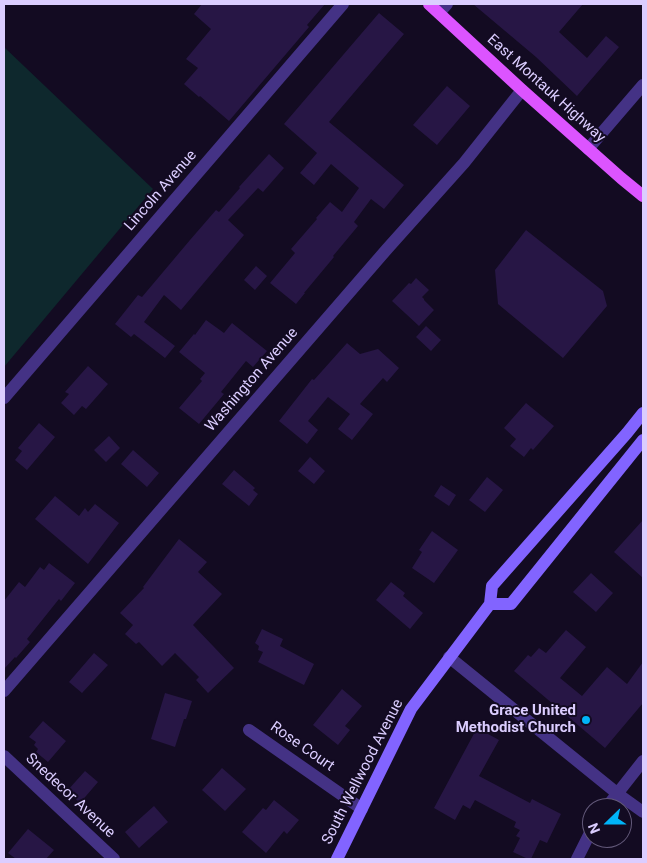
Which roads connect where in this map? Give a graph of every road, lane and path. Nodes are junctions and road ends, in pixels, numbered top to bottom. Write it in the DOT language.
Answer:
graph roads {
  1 [pos="343,4"];
  2 [pos="429,4"];
  3 [pos="443,8"];
  4 [pos="643,85"];
  5 [pos="522,90"];
  6 [pos="588,149"];
  7 [pos="643,196"];
  8 [pos="4,398"];
  9 [pos="643,413"];
  10 [pos="643,440"];
  11 [pos="490,604"];
  12 [pos="449,657"];
  13 [pos="4,690"];
  14 [pos="249,730"];
  15 [pos="4,756"];
  16 [pos="643,762"];
  17 [pos="618,794"];
  18 [pos="615,798"];
  19 [pos="362,809"];
  20 [pos="643,812"];
  21 [pos="114,859"];
  22 [pos="337,859"];
  1 -- 8 [label="street, Lincoln Avenue"];
  2 -- 3 [label="main road, East Montauk Highway"];
  3 -- 5 [label="main road, East Montauk Highway"];
  4 -- 6 [label="street"];
  5 -- 6 [label="main road, East Montauk Highway"];
  5 -- 13 [label="street, Washington Avenue"];
  6 -- 7 [label="main road, East Montauk Highway"];
  9 -- 11 [label="main road, South Wellwood Avenue"];
  10 -- 11 [label="main road"];
  11 -- 12 [label="main road, South Wellwood Avenue"];
  12 -- 17 [label="street"];
  12 -- 19 [label="main road, South Wellwood Avenue"];
  14 -- 19 [label="street, Rose Court"];
  15 -- 21 [label="street, Snedecor Avenue"];
  16 -- 17 [label="street"];
  17 -- 18 [label="street"];
  17 -- 20 [label="street"];
  19 -- 22 [label="main road, South Wellwood Avenue"];
}
